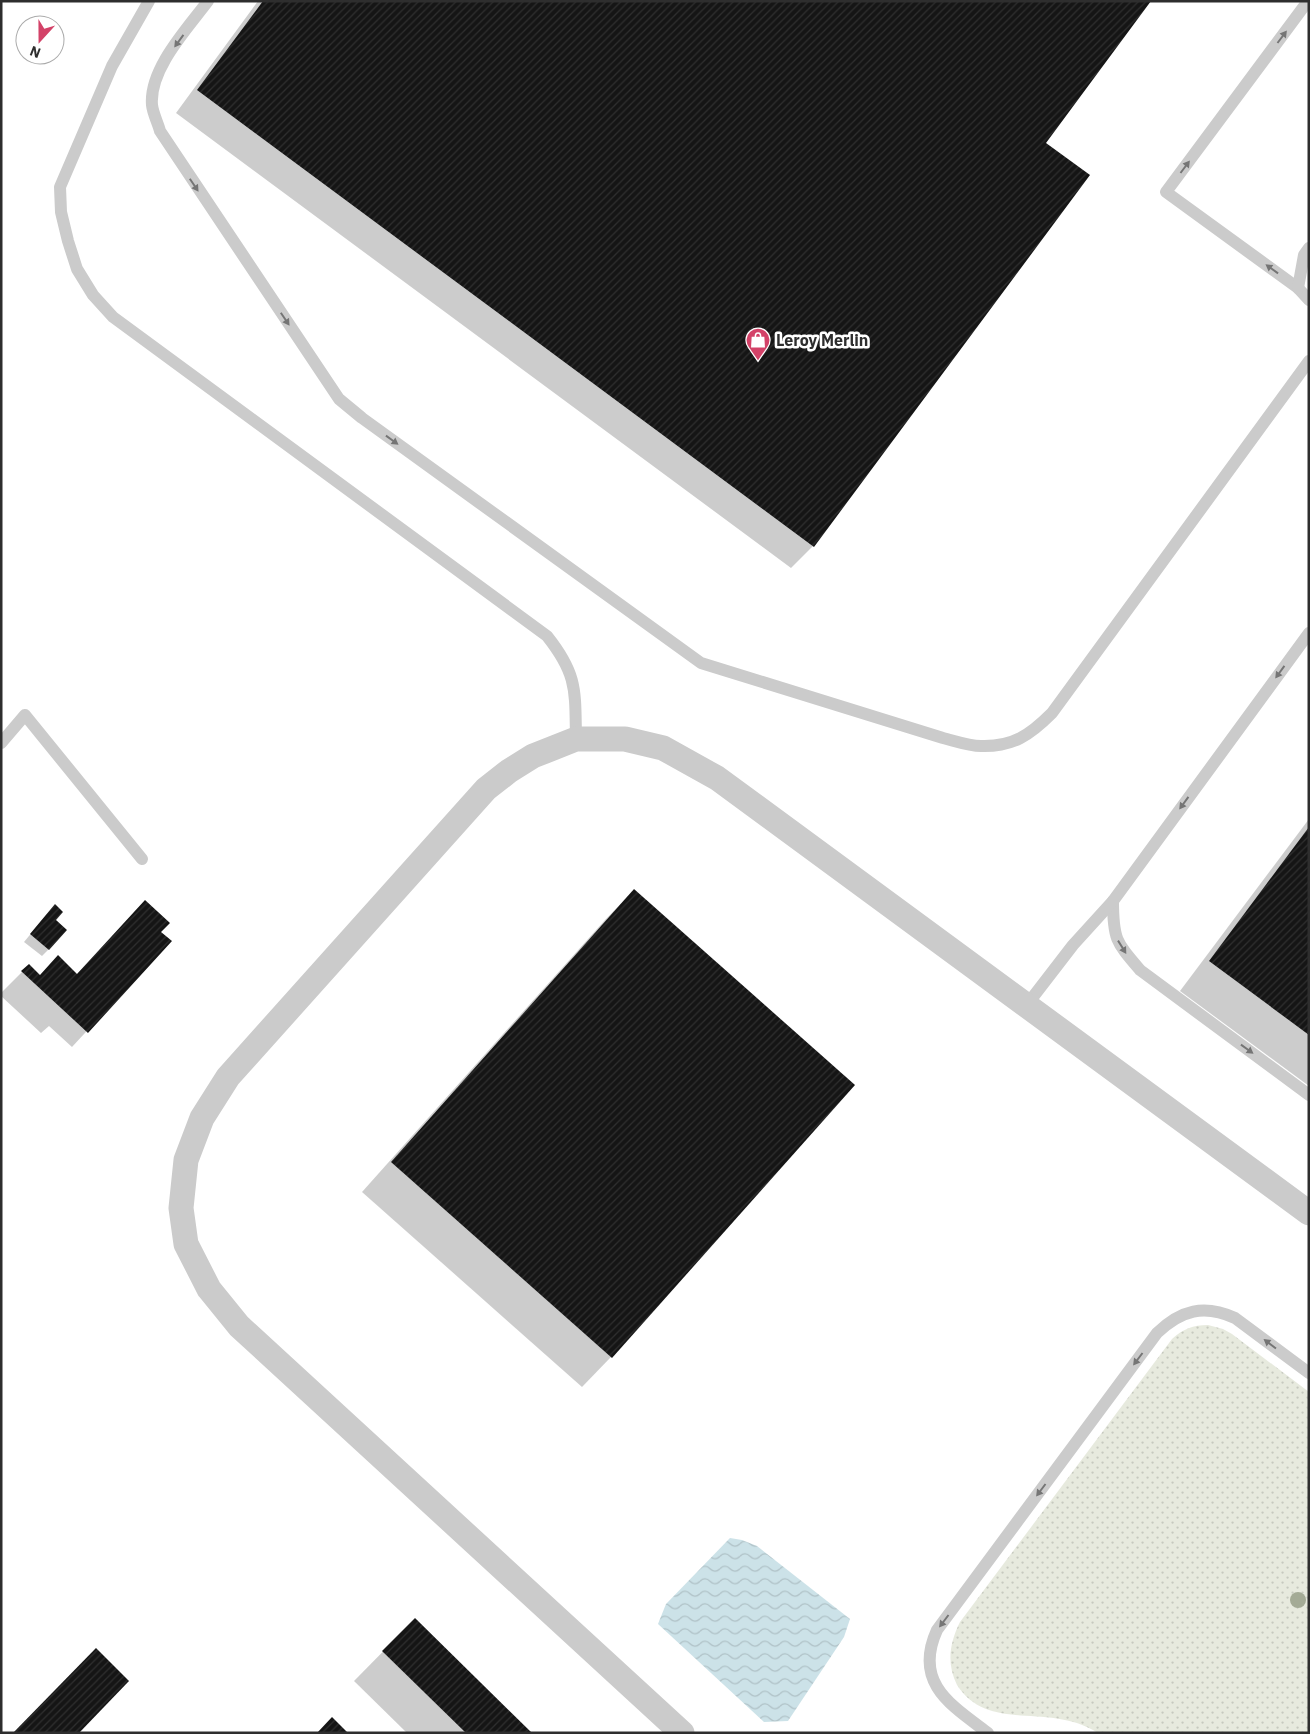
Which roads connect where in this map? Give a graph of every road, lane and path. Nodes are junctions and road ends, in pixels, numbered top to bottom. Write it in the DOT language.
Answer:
graph roads {
  1 [pos="150,1"];
  2 [pos="208,1"];
  3 [pos="1308,1"];
  4 [pos="1309,248"];
  5 [pos="1298,288"];
  6 [pos="1309,300"];
  7 [pos="1309,361"];
  8 [pos="1309,633"];
  9 [pos="576,739"];
  10 [pos="1,743"];
  11 [pos="142,859"];
  12 [pos="1113,901"];
  13 [pos="1026,1006"];
  14 [pos="1309,1095"];
  15 [pos="1309,1213"];
  16 [pos="1309,1373"];
  17 [pos="682,1733"];
  18 [pos="988,1733"];
  1 -- 9 [label="lane"];
  2 -- 7 [label="lane, one-way"];
  5 -- 3 [label="lane, one-way"];
  4 -- 5 [label="lane"];
  5 -- 6 [label="lane"];
  8 -- 12 [label="lane, one-way"];
  9 -- 13 [label="street"];
  9 -- 17 [label="street"];
  10 -- 11 [label="lane"];
  12 -- 13 [label="lane"];
  12 -- 14 [label="lane, one-way"];
  13 -- 15 [label="street"];
  16 -- 18 [label="lane, one-way"];
}
